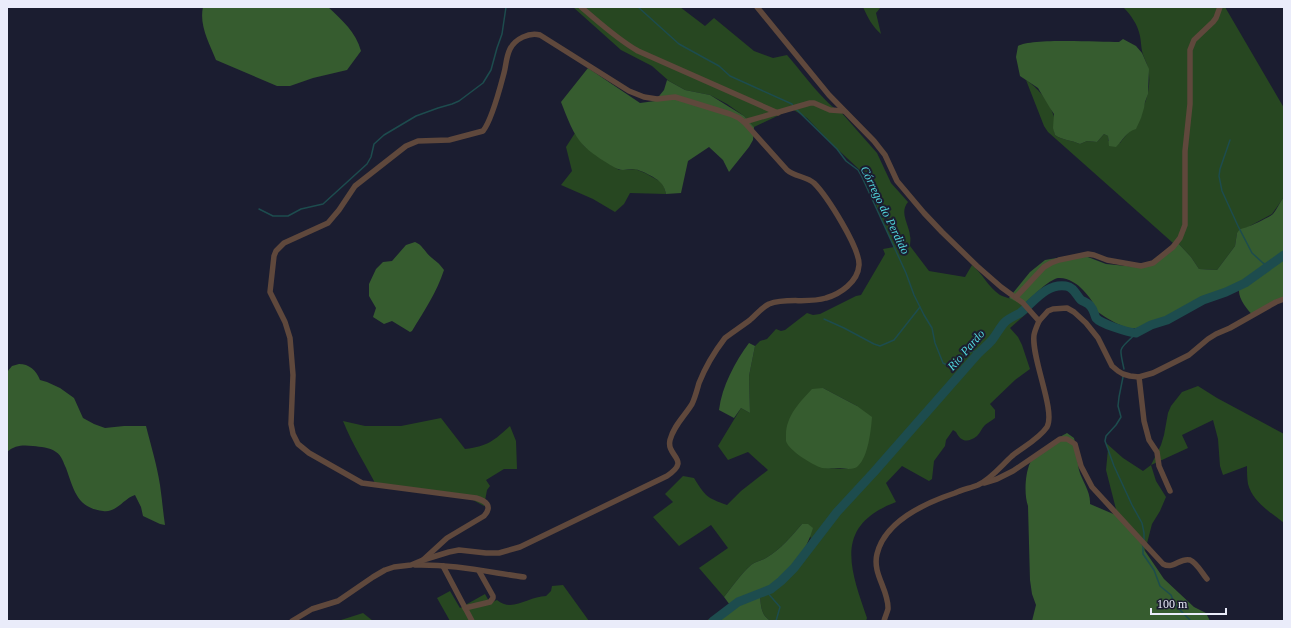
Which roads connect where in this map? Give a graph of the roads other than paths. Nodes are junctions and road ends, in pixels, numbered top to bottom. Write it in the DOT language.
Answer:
graph roads {
  1 [pos="581,7"];
  2 [pos="757,7"];
  3 [pos="1220,7"];
  4 [pos="844,111"];
  5 [pos="778,113"];
  6 [pos="744,122"];
  7 [pos="1016,297"];
  8 [pos="1284,299"];
  9 [pos="1039,321"];
  10 [pos="1139,377"];
  11 [pos="978,485"];
  12 [pos="1170,491"];
  13 [pos="423,560"];
  14 [pos="411,565"];
  15 [pos="443,566"];
  16 [pos="479,571"];
  17 [pos="524,578"];
  18 [pos="1207,579"];
  19 [pos="465,608"];
  20 [pos="292,621"];
  21 [pos="472,621"];
  22 [pos="884,621"];
  1 -- 5 [label="street"];
  2 -- 4 [label="street"];
  3 -- 7 [label="street"];
  4 -- 5 [label="street"];
  4 -- 7 [label="street"];
  5 -- 6 [label="street"];
  6 -- 13 [label="street"];
  6 -- 13 [label="street"];
  7 -- 9 [label="street"];
  8 -- 10 [label="street"];
  9 -- 10 [label="street"];
  9 -- 11 [label="street"];
  10 -- 12 [label="street"];
  11 -- 18 [label="street"];
  11 -- 22 [label="street"];
  13 -- 14 [label="street"];
  14 -- 15 [label="street"];
  14 -- 20 [label="street"];
  15 -- 16 [label="street"];
  15 -- 19 [label="street"];
  16 -- 17 [label="street"];
  16 -- 19 [label="street"];
  19 -- 21 [label="street"];
}
